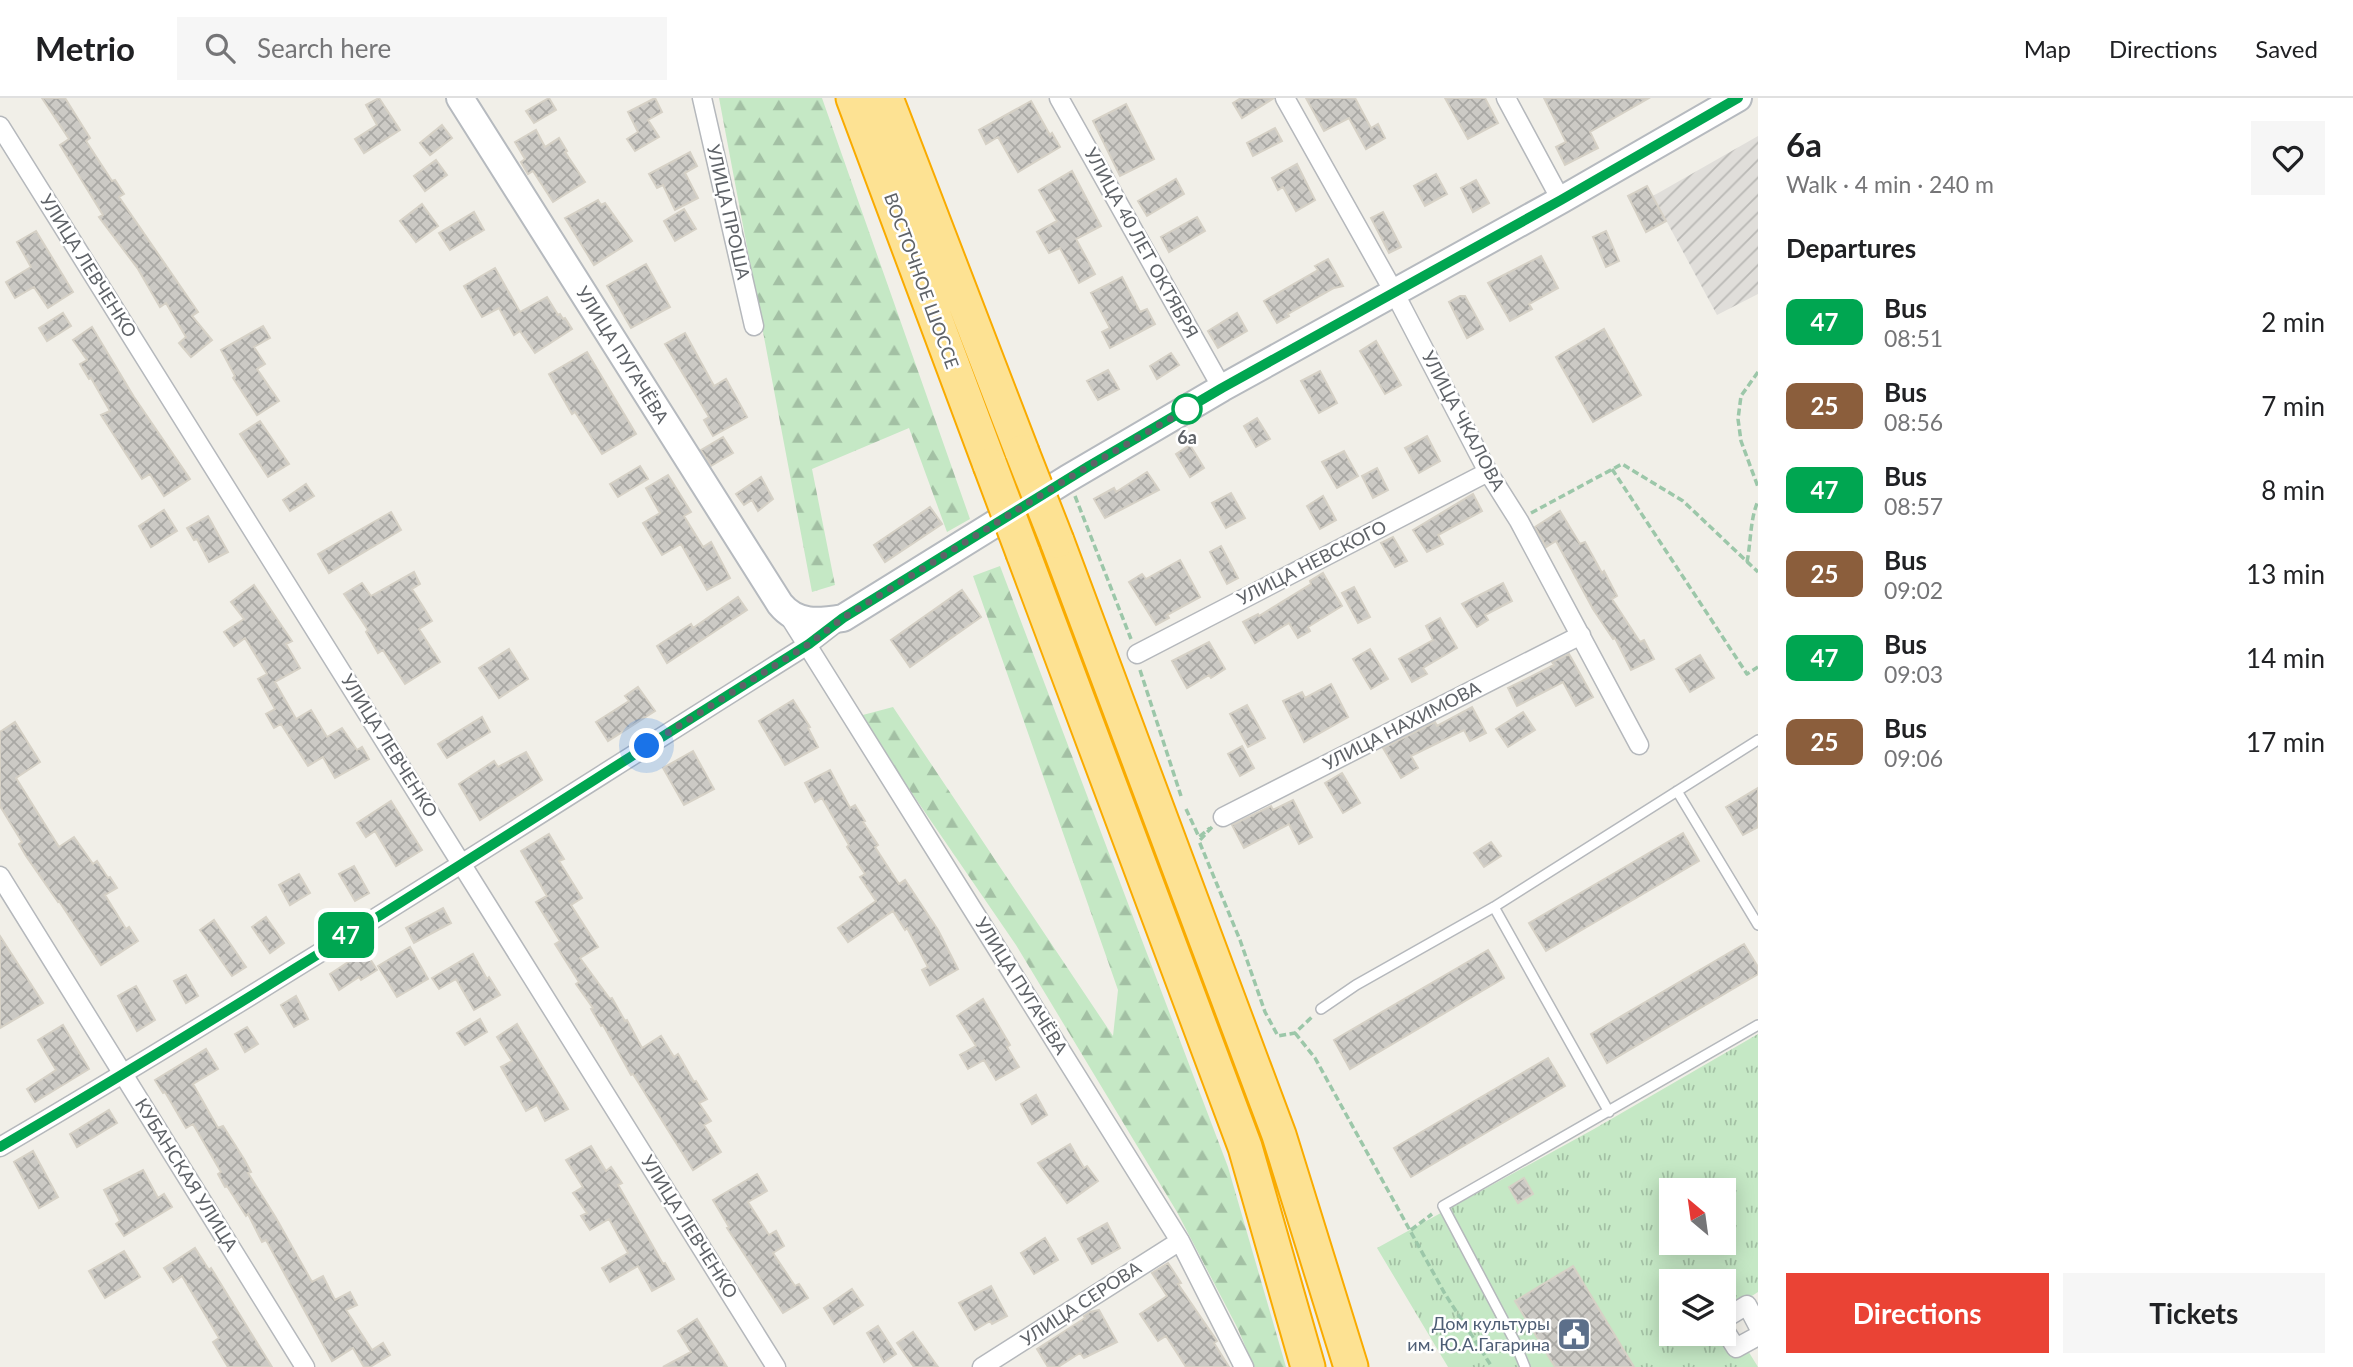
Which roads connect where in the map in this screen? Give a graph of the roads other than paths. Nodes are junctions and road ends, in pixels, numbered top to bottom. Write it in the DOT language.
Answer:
graph roads {
  1 [pos="460,98"];
  2 [pos="702,98"];
  3 [pos="853,98"];
  4 [pos="886,98"];
  5 [pos="1059,98"];
  6 [pos="1285,98"];
  7 [pos="1506,98"];
  8 [pos="1735,99"];
  9 [pos="0,126"];
  10 [pos="1561,200"];
  11 [pos="1394,292"];
  12 [pos="754,326"];
  13 [pos="1222,388"];
  14 [pos="1488,472"];
  15 [pos="786,611"];
  16 [pos="843,618"];
  17 [pos="1581,635"];
  18 [pos="809,644"];
  19 [pos="1137,654"];
  20 [pos="1758,740"];
  21 [pos="1639,745"];
  22 [pos="1677,791"];
  23 [pos="1223,817"];
  24 [pos="462,862"];
  25 [pos="0,876"];
  26 [pos="1494,907"];
  27 [pos="1758,925"];
  28 [pos="1321,1009"];
  29 [pos="1758,1025"];
  30 [pos="124,1074"];
  31 [pos="1609,1112"];
  32 [pos="1279,1135"];
  33 [pos="0,1147"];
  34 [pos="1245,1147"];
  35 [pos="1180,1241"];
  36 [pos="1753,1302"];
  37 [pos="1736,1312"];
  38 [pos="1758,1326"];
  39 [pos="1758,1336"];
  40 [pos="1735,1346"];
  41 [pos="306,1367"];
  42 [pos="776,1367"];
  43 [pos="982,1367"];
  44 [pos="1244,1367"];
  45 [pos="1308,1367"];
  46 [pos="1351,1367"];
  47 [pos="1525,1367"];
  1 -- 15 [label="street, УЛИЦА ПУГАЧЁВА"];
  2 -- 12 [label="street, УЛИЦА ПРОША"];
  3 -- 34 [label="highway, ВОСТОЧНОЕ ШОССЕ, bridge"];
  4 -- 32 [label="highway, ВОСТОЧНОЕ ШОССЕ, bridge"];
  5 -- 13 [label="street, УЛИЦА 40 ЛЕТ ОКТЯБРЯ"];
  6 -- 11 [label="street, УЛИЦА ЧКАЛОВА"];
  7 -- 10 [label="street"];
  8 -- 10 [label="street"];
  9 -- 24 [label="street, УЛИЦА ЛЕВЧЕНКО"];
  10 -- 11 [label="street"];
  11 -- 13 [label="street"];
  11 -- 14 [label="street, УЛИЦА ЧКАЛОВА"];
  13 -- 16 [label="street"];
  14 -- 17 [label="street, УЛИЦА ЧКАЛОВА"];
  14 -- 19 [label="street, УЛИЦА НЕВСКОГО"];
  15 -- 16 [label="street"];
  15 -- 18 [label="street, УЛИЦА ПУГАЧЁВА"];
  16 -- 18 [label="street"];
  17 -- 21 [label="street, УЛИЦА ЧКАЛОВА"];
  17 -- 23 [label="street, УЛИЦА НАХИМОВА"];
  18 -- 24 [label="street"];
  18 -- 35 [label="street, УЛИЦА ПУГАЧЁВА"];
  20 -- 22 [label="lane"];
  22 -- 26 [label="lane"];
  22 -- 27 [label="lane"];
  24 -- 30 [label="street"];
  24 -- 42 [label="street, УЛИЦА ЛЕВЧЕНКО"];
  25 -- 30 [label="street, КУБАНСКАЯ УЛИЦА"];
  26 -- 28 [label="lane"];
  26 -- 31 [label="lane"];
  29 -- 31 [label="lane"];
  30 -- 33 [label="street"];
  30 -- 41 [label="street, КУБАНСКАЯ УЛИЦА"];
  31 -- 47 [label="lane"];
  32 -- 34 [label="highway"];
  32 -- 46 [label="highway"];
  34 -- 45 [label="highway"];
  35 -- 43 [label="street, УЛИЦА СЕРОВА"];
  35 -- 44 [label="street, УЛИЦА ПУГАЧЁВА"];
  36 -- 37 [label="street"];
  36 -- 38 [label="street"];
  39 -- 40 [label="street"];
}
